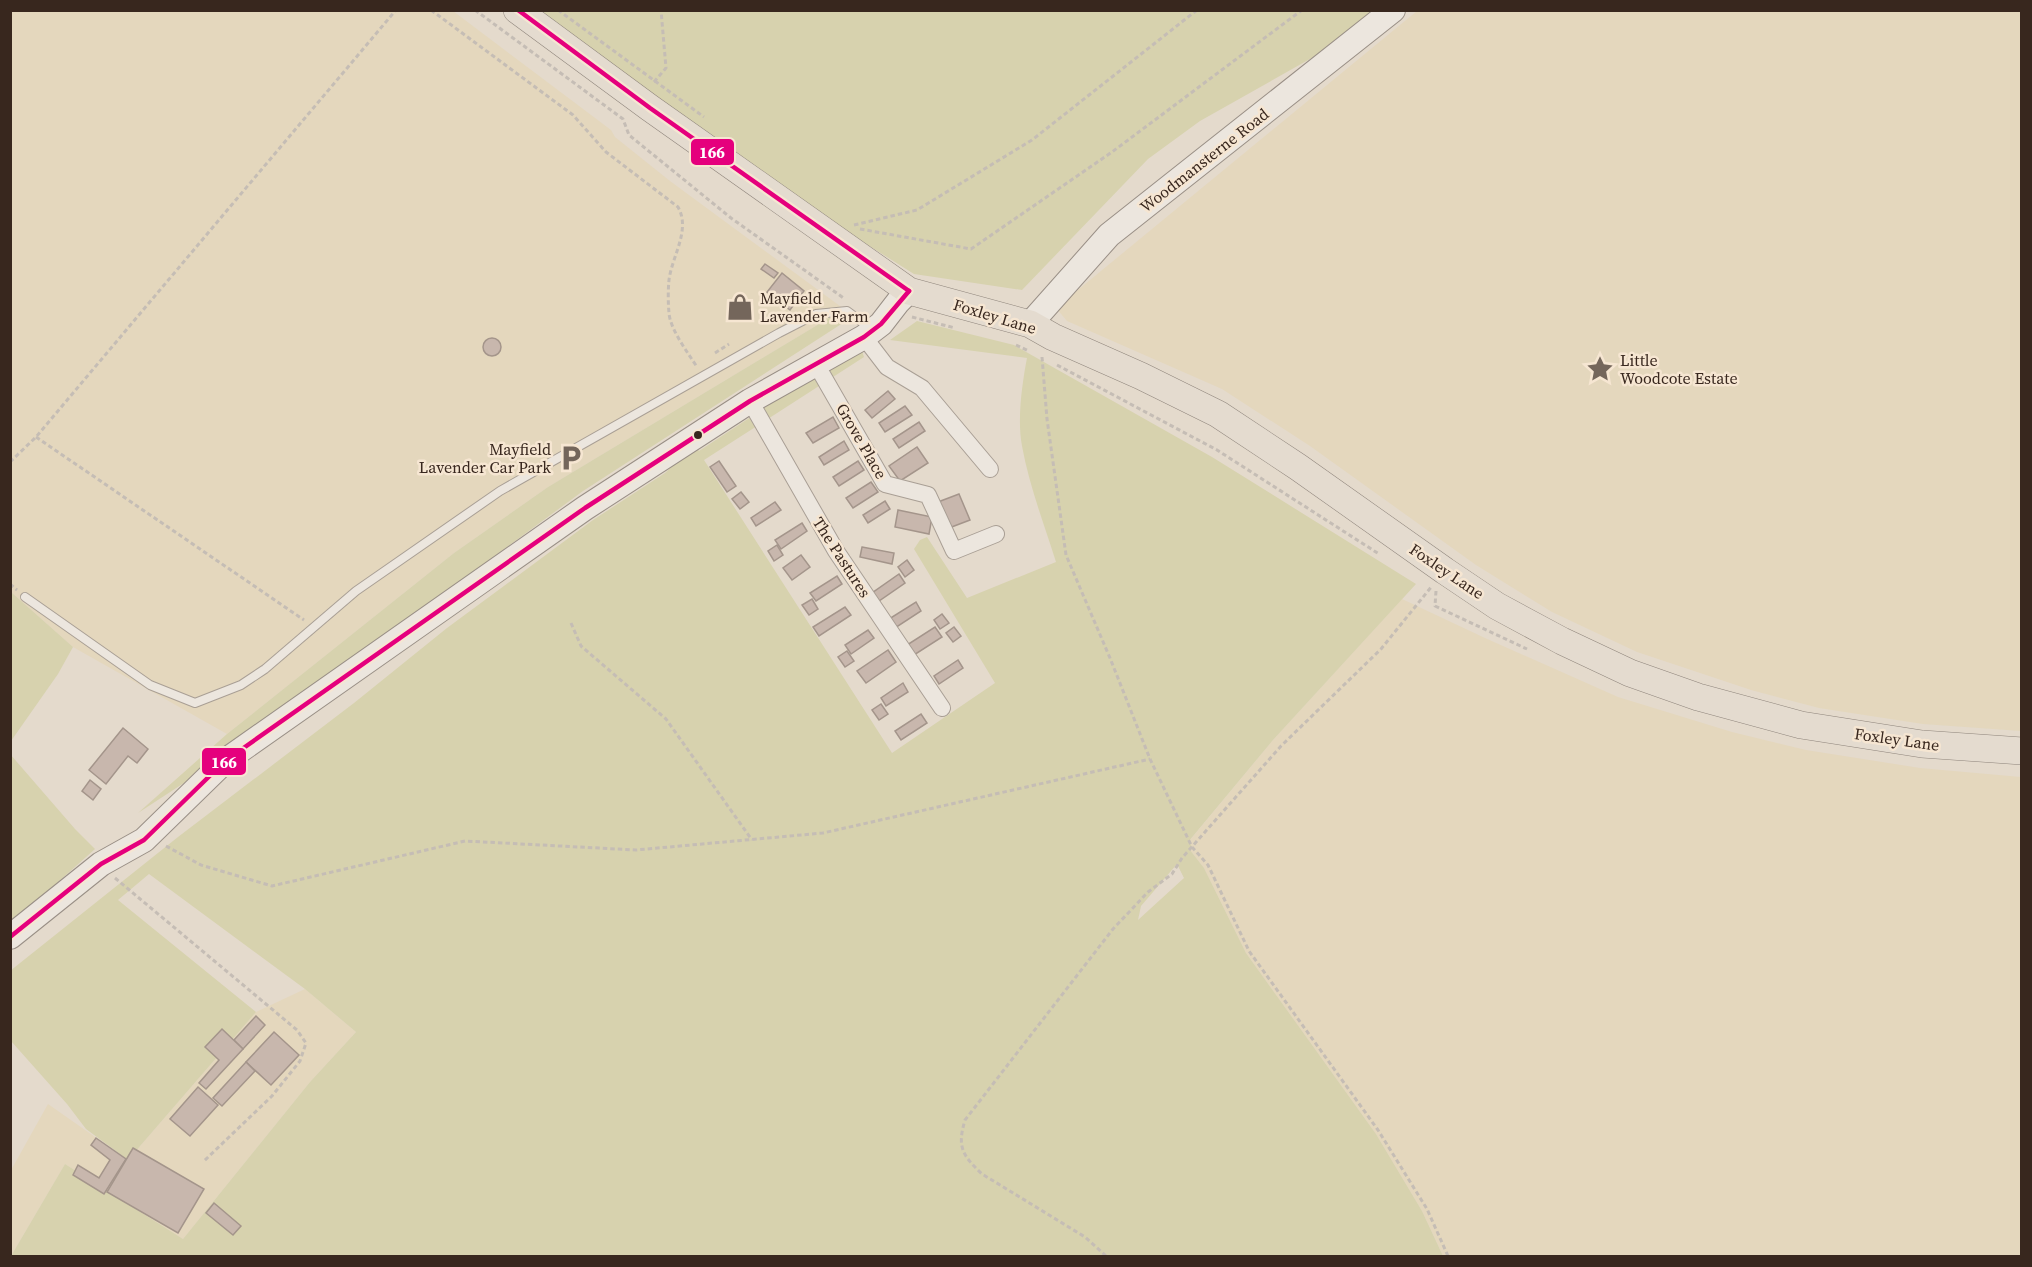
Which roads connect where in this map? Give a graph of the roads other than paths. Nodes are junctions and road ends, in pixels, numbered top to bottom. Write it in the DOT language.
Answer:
graph roads {
  1 [pos="518,10"];
  2 [pos="1393,10"];
  3 [pos="909,291"];
  4 [pos="869,333"];
  5 [pos="1022,334"];
  6 [pos="816,364"];
  7 [pos="750,401"];
  8 [pos="990,469"];
  9 [pos="996,534"];
  10 [pos="25,597"];
  11 [pos="942,708"];
  12 [pos="2022,751"];
  13 [pos="10,937"];
  1 -- 3 [label="main road, Foxley Lane"];
  2 -- 5 [label="main road, Woodmansterne Road"];
  3 -- 4 [label="main road"];
  3 -- 5 [label="main road, Foxley Lane"];
  4 -- 6 [label="main road"];
  4 -- 8 [label="street"];
  4 -- 10 [label="lane"];
  5 -- 12 [label="main road, Foxley Lane"];
  6 -- 7 [label="main road"];
  6 -- 9 [label="street, Grove Place"];
  7 -- 11 [label="street, The Pastures"];
  7 -- 13 [label="main road"];
}
